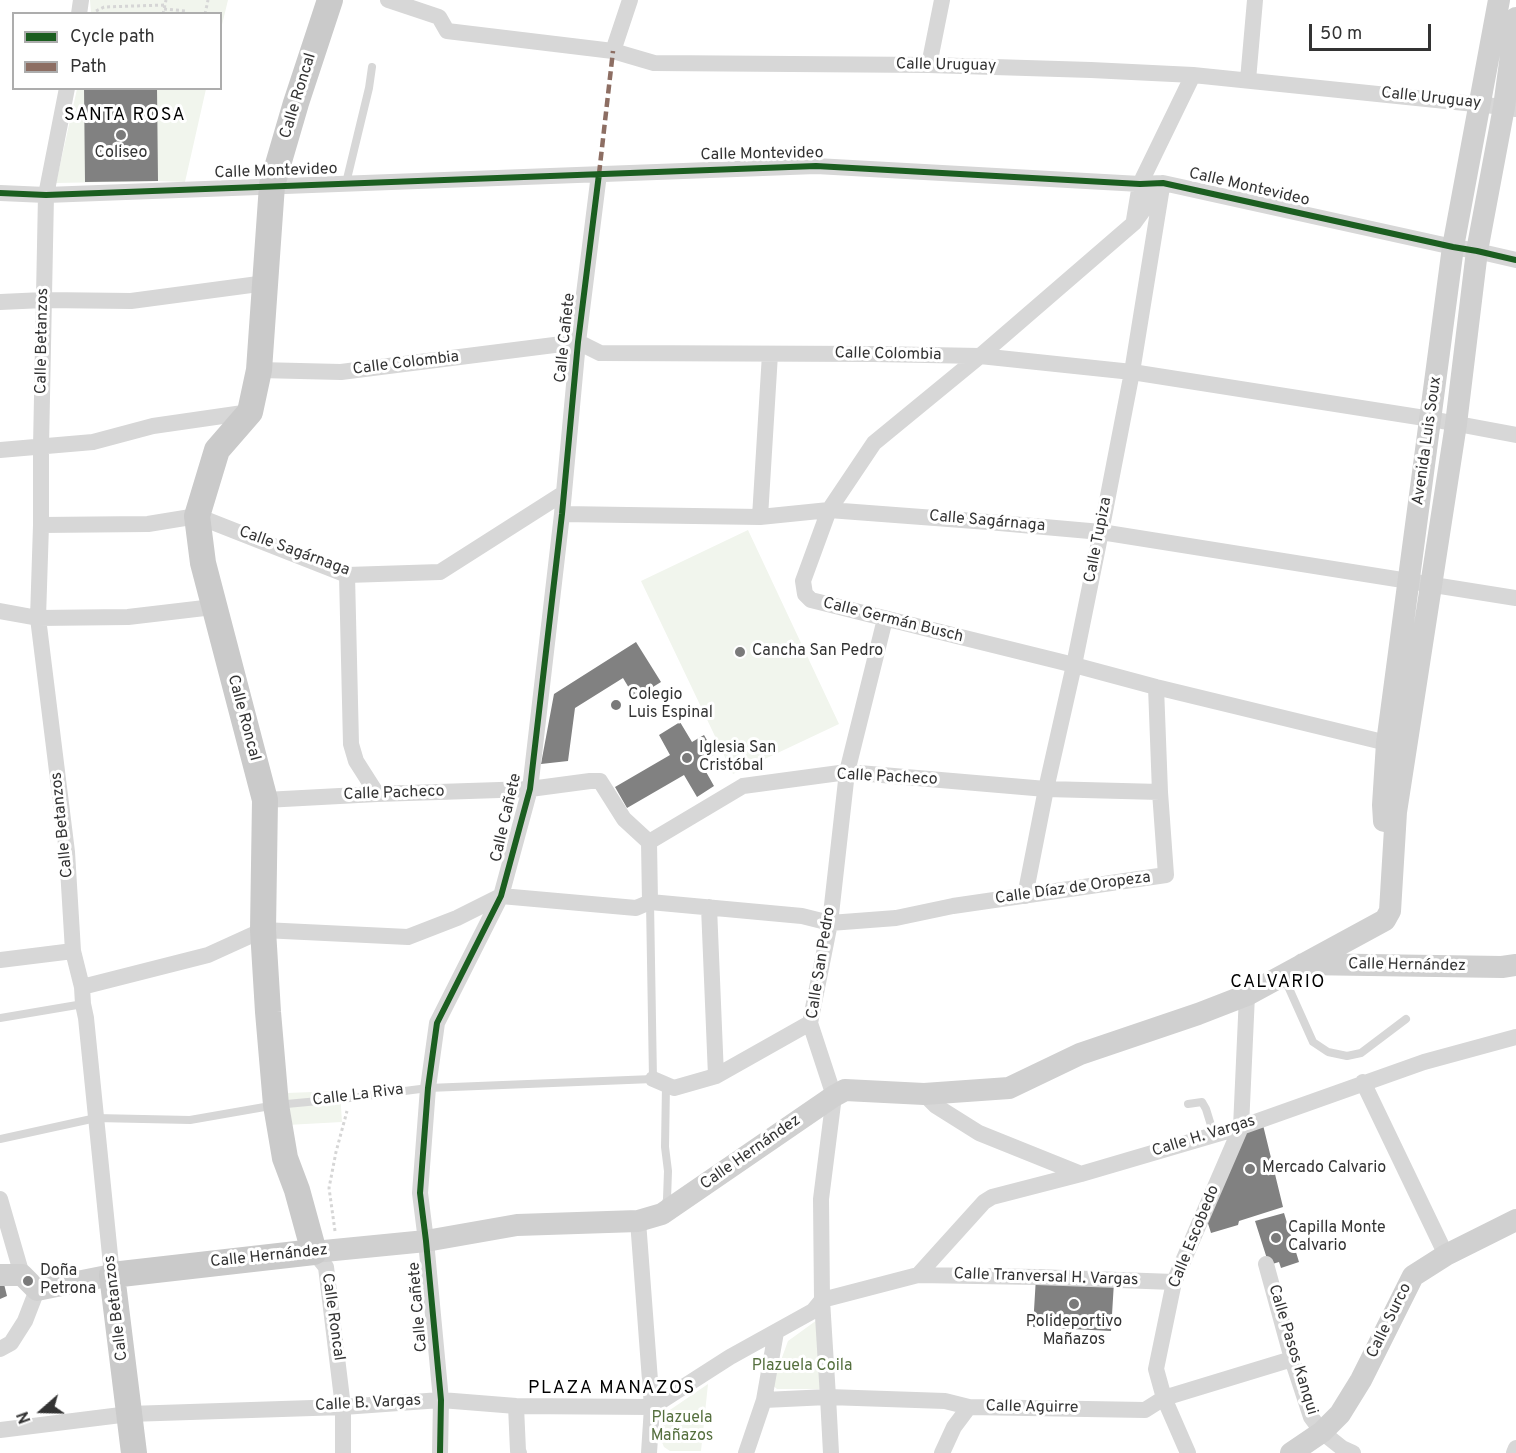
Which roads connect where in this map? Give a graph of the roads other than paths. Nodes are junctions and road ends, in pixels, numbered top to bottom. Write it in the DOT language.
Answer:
graph roads {
  1 [pos="330,0"];
  2 [pos="388,0"];
  3 [pos="442,0"];
  4 [pos="630,0"];
  5 [pos="942,0"];
  6 [pos="1255,0"];
  7 [pos="1499,0"];
  8 [pos="439,17"];
  9 [pos="1516,18"];
  10 [pos="613,51"];
  11 [pos="930,65"];
  12 [pos="372,67"];
  13 [pos="1193,75"];
  14 [pos="1248,80"];
  15 [pos="67,90"];
  16 [pos="1480,104"];
  17 [pos="1510,108"];
  18 [pos="599,174"];
  19 [pos="346,183"];
  20 [pos="1163,183"];
  21 [pos="1140,184"];
  22 [pos="272,186"];
  23 [pos="0,193"];
  24 [pos="46,195"];
  25 [pos="1134,223"];
  26 [pos="1454,247"];
  27 [pos="1476,251"];
  28 [pos="1516,260"];
  29 [pos="266,282"];
  30 [pos="44,300"];
  31 [pos="0,302"];
  32 [pos="578,342"];
  33 [pos="770,354"];
  34 [pos="980,356"];
  35 [pos="259,370"];
  36 [pos="1132,372"];
  37 [pos="249,412"];
  38 [pos="1431,419"];
  39 [pos="1456,424"];
  40 [pos="1516,435"];
  41 [pos="41,447"];
  42 [pos="0,450"];
  43 [pos="564,493"];
  44 [pos="830,510"];
  45 [pos="562,514"];
  46 [pos="197,516"];
  47 [pos="760,517"];
  48 [pos="41,525"];
  49 [pos="1101,532"];
  50 [pos="347,575"];
  51 [pos="1420,582"];
  52 [pos="1516,598"];
  53 [pos="213,607"];
  54 [pos="0,611"];
  55 [pos="38,618"];
  56 [pos="885,619"];
  57 [pos="1074,665"];
  58 [pos="1156,687"];
  59 [pos="1387,743"];
  60 [pos="846,772"];
  61 [pos="530,789"];
  62 [pos="1046,789"];
  63 [pos="1160,792"];
  64 [pos="377,794"];
  65 [pos="265,800"];
  66 [pos="648,842"];
  67 [pos="1390,885"];
  68 [pos="501,896"];
  69 [pos="1026,896"];
  70 [pos="650,902"];
  71 [pos="710,907"];
  72 [pos="830,923"];
  73 [pos="263,930"];
  74 [pos="73,951"];
  75 [pos="0,960"];
  76 [pos="1516,965"];
  77 [pos="1292,969"];
  78 [pos="82,987"];
  79 [pos="1247,995"];
  80 [pos="83,1004"];
  81 [pos="0,1018"];
  82 [pos="1406,1019"];
  83 [pos="810,1023"];
  84 [pos="1516,1037"];
  85 [pos="716,1076"];
  86 [pos="660,1082"];
  87 [pos="1363,1082"];
  88 [pos="428,1088"];
  89 [pos="924,1094"];
  90 [pos="834,1096"];
  91 [pos="1188,1104"];
  92 [pos="276,1105"];
  93 [pos="96,1118"];
  94 [pos="1241,1127"];
  95 [pos="1214,1135"];
  96 [pos="0,1139"];
  97 [pos="1081,1174"];
  98 [pos="0,1199"];
  99 [pos="662,1214"];
  100 [pos="1516,1220"];
  101 [pos="638,1221"];
  102 [pos="426,1241"];
  103 [pos="326,1251"];
  104 [pos="1446,1255"];
  105 [pos="1266,1264"];
  106 [pos="112,1275"];
  107 [pos="918,1275"];
  108 [pos="20,1280"];
  109 [pos="1174,1282"];
  110 [pos="822,1300"];
  111 [pos="776,1332"];
  112 [pos="0,1349"];
  113 [pos="1292,1359"];
  114 [pos="828,1397"];
  115 [pos="1164,1398"];
  116 [pos="441,1400"];
  117 [pos="764,1400"];
  118 [pos="516,1406"];
  119 [pos="344,1407"];
  120 [pos="652,1407"];
  121 [pos="969,1407"];
  122 [pos="129,1414"];
  123 [pos="0,1430"];
  124 [pos="1322,1432"];
  125 [pos="1516,1448"];
  126 [pos="134,1453"];
  127 [pos="343,1453"];
  128 [pos="440,1453"];
  129 [pos="519,1453"];
  130 [pos="649,1453"];
  131 [pos="746,1453"];
  132 [pos="831,1453"];
  133 [pos="942,1453"];
  134 [pos="1188,1453"];
  135 [pos="1291,1453"];
  136 [pos="1353,1453"];
  137 [pos="1514,1453"];
  1 -- 22 [label="main road, Calle Roncal"];
  2 -- 8 [label="street, Calle Uruguay"];
  3 -- 8 [label="street"];
  4 -- 10 [label="street"];
  5 -- 11 [label="street"];
  6 -- 14 [label="street"];
  7 -- 16 [label="main road, Avenida Luis Soux"];
  8 -- 10 [label="street, Calle Uruguay"];
  9 -- 17 [label="main road, Avenida Luis Soux"];
  10 -- 11 [label="street, Calle Uruguay"];
  11 -- 13 [label="street, Calle Uruguay"];
  12 -- 19 [label="lane"];
  13 -- 14 [label="street, Calle Uruguay"];
  13 -- 21 [label="street"];
  14 -- 16 [label="street, Calle Uruguay"];
  15 -- 24 [label="street, Calle Betanzos"];
  16 -- 17 [label="street, Calle Uruguay"];
  16 -- 26 [label="main road, Avenida Luis Soux"];
  17 -- 27 [label="main road, Avenida Luis Soux"];
  18 -- 19 [label="street, Calle Montevideo"];
  18 -- 21 [label="street, Calle Montevideo"];
  18 -- 32 [label="street, Calle Cañete"];
  19 -- 22 [label="street, Calle Montevideo"];
  20 -- 21 [label="street, Calle Montevideo"];
  20 -- 25 [label="street, Calle Germán Busch"];
  20 -- 26 [label="street, Calle Montevideo"];
  20 -- 36 [label="street, Calle Tupiza"];
  21 -- 25 [label="street"];
  22 -- 24 [label="street, Calle Montevideo"];
  22 -- 29 [label="main road, Calle Roncal"];
  23 -- 24 [label="street, Calle Montevideo"];
  24 -- 30 [label="street, Calle Betanzos"];
  25 -- 34 [label="street, Calle Germán Busch"];
  26 -- 27 [label="street, Calle Montevideo"];
  26 -- 38 [label="main road, Avenida Luis Soux"];
  27 -- 28 [label="street, Calle Montevideo"];
  27 -- 39 [label="main road, Avenida Luis Soux"];
  29 -- 30 [label="street"];
  29 -- 35 [label="main road, Calle Roncal"];
  30 -- 31 [label="street"];
  30 -- 41 [label="street, Calle Betanzos"];
  32 -- 33 [label="street, Calle Colombia"];
  32 -- 35 [label="street, Calle Colombia"];
  32 -- 43 [label="street, Calle Cañete"];
  33 -- 34 [label="street, Calle Colombia"];
  33 -- 47 [label="street"];
  34 -- 36 [label="street, Calle Colombia"];
  34 -- 44 [label="street, Calle Germán Busch"];
  35 -- 37 [label="main road, Calle Roncal"];
  36 -- 38 [label="street, Calle Colombia"];
  36 -- 49 [label="street, Calle Tupiza"];
  37 -- 41 [label="street"];
  37 -- 46 [label="main road, Calle Roncal"];
  38 -- 39 [label="street, Calle Colombia"];
  38 -- 51 [label="main road, Avenida Luis Soux"];
  39 -- 40 [label="street, Calle Colombia"];
  39 -- 51 [label="main road, Avenida Luis Soux"];
  41 -- 42 [label="street"];
  41 -- 48 [label="street, Calle Betanzos"];
  43 -- 45 [label="street, Calle Cañete"];
  43 -- 50 [label="street, Calle Sagárnaga"];
  44 -- 47 [label="street, Calle Sagárnaga"];
  44 -- 49 [label="street, Calle Sagárnaga"];
  44 -- 56 [label="street, Calle Germán Busch"];
  45 -- 47 [label="street, Calle Sagárnaga"];
  45 -- 61 [label="street, Calle Cañete"];
  46 -- 48 [label="street"];
  46 -- 50 [label="street, Calle Sagárnaga"];
  46 -- 53 [label="main road, Calle Roncal"];
  48 -- 55 [label="street, Calle Betanzos"];
  49 -- 51 [label="street, Calle Sagárnaga"];
  49 -- 57 [label="street, Calle Tupiza"];
  50 -- 64 [label="street"];
  51 -- 52 [label="street, Calle Sagárnaga"];
  51 -- 59 [label="main road, Avenida Luis Soux"];
  51 -- 67 [label="main road, Avenida Luis Soux"];
  53 -- 55 [label="street"];
  53 -- 65 [label="main road, Calle Roncal"];
  54 -- 55 [label="street"];
  55 -- 74 [label="street, Calle Betanzos"];
  56 -- 57 [label="street, Calle Germán Busch"];
  56 -- 60 [label="street, Calle San Pedro"];
  57 -- 58 [label="street, Calle Germán Busch"];
  57 -- 62 [label="street, Calle Tupiza"];
  58 -- 59 [label="street, Calle Germán Busch"];
  58 -- 63 [label="street, Calle Díaz de Oropeza"];
  59 -- 67 [label="main road, Avenida Luis Soux"];
  60 -- 62 [label="street, Calle Pacheco"];
  60 -- 66 [label="street, Calle Pacheco"];
  60 -- 72 [label="street, Calle San Pedro"];
  61 -- 64 [label="street, Calle Pacheco"];
  61 -- 66 [label="street, Calle Pacheco"];
  61 -- 68 [label="street, Calle Cañete"];
  62 -- 63 [label="street, Calle Pacheco"];
  62 -- 69 [label="street, Calle Tupiza"];
  63 -- 69 [label="street, Calle Díaz de Oropeza"];
  64 -- 65 [label="street, Calle Pacheco"];
  65 -- 73 [label="main road, Calle Roncal"];
  66 -- 70 [label="street"];
  67 -- 77 [label="main road, Avenida Luis Soux"];
  68 -- 70 [label="street, Calle Díaz de Oropeza"];
  68 -- 73 [label="street"];
  68 -- 88 [label="street, Calle Cañete"];
  69 -- 72 [label="street, Calle Díaz de Oropeza"];
  70 -- 71 [label="street, Calle Díaz de Oropeza"];
  70 -- 86 [label="lane"];
  71 -- 72 [label="street, Calle Díaz de Oropeza"];
  71 -- 85 [label="street"];
  72 -- 83 [label="street, Calle San Pedro"];
  73 -- 78 [label="street"];
  73 -- 92 [label="main road, Calle Roncal"];
  74 -- 75 [label="street"];
  74 -- 78 [label="street, Calle Betanzos"];
  76 -- 77 [label="main road, Calle Hernández"];
  77 -- 79 [label="main road, Calle Hernández"];
  77 -- 82 [label="lane"];
  78 -- 80 [label="street, Calle Betanzos"];
  79 -- 89 [label="main road, Calle Hernández"];
  79 -- 94 [label="street"];
  80 -- 81 [label="lane"];
  80 -- 93 [label="street, Calle Betanzos"];
  83 -- 85 [label="street, Calle La Riva"];
  83 -- 90 [label="street, Calle San Pedro"];
  84 -- 87 [label="street, Calle H. Vargas"];
  85 -- 86 [label="street, Calle La Riva"];
  86 -- 88 [label="lane, Calle La Riva"];
  86 -- 99 [label="lane"];
  87 -- 94 [label="street, Calle H. Vargas"];
  87 -- 104 [label="street"];
  88 -- 92 [label="lane, Calle La Riva"];
  88 -- 102 [label="street, Calle Cañete"];
  89 -- 90 [label="main road, Calle Hernández"];
  89 -- 97 [label="street"];
  90 -- 99 [label="main road, Calle Hernández"];
  90 -- 110 [label="street, Calle San Pedro"];
  91 -- 95 [label="lane"];
  92 -- 93 [label="lane, Calle La Riva"];
  92 -- 103 [label="main road, Calle Roncal"];
  93 -- 96 [label="lane, Calle La Riva"];
  93 -- 106 [label="street, Calle Betanzos"];
  94 -- 95 [label="street, Calle H. Vargas"];
  94 -- 109 [label="street, Calle Escobedo"];
  95 -- 97 [label="street, Calle H. Vargas"];
  97 -- 107 [label="street, Calle H. Vargas"];
  98 -- 108 [label="street"];
  99 -- 101 [label="main road, Calle Hernández"];
  100 -- 104 [label="main road, Calle Surco"];
  101 -- 102 [label="main road, Calle Hernández"];
  101 -- 120 [label="street"];
  102 -- 103 [label="main road, Calle Hernández"];
  102 -- 116 [label="street, Calle Cañete"];
  103 -- 106 [label="main road, Calle Hernández"];
  103 -- 119 [label="street, Calle Roncal"];
  104 -- 124 [label="main road, Calle Surco"];
  105 -- 113 [label="street, Calle Pasos Kanqui"];
  106 -- 108 [label="main road, Calle Hernández"];
  106 -- 122 [label="main road, Calle Betanzos"];
  107 -- 109 [label="street, Calle Tranversal H. Vargas"];
  107 -- 110 [label="street"];
  108 -- 112 [label="street"];
  109 -- 115 [label="street, Calle Escobedo"];
  110 -- 111 [label="street"];
  110 -- 114 [label="street, Calle San Pedro"];
  111 -- 117 [label="street"];
  111 -- 120 [label="street"];
  113 -- 115 [label="street, Calle Aguirre"];
  113 -- 124 [label="street, Calle Pasos Kanqui"];
  114 -- 117 [label="street, Calle Aguirre"];
  114 -- 121 [label="street, Calle Aguirre"];
  114 -- 132 [label="street, Calle San Pedro"];
  115 -- 121 [label="street, Calle Aguirre"];
  115 -- 134 [label="street, Calle Escobedo"];
  116 -- 118 [label="street, Calle B. Vargas"];
  116 -- 119 [label="street, Calle B. Vargas"];
  116 -- 128 [label="street, Calle Cañete"];
  117 -- 131 [label="street"];
  118 -- 120 [label="street, Calle B. Vargas"];
  118 -- 129 [label="street"];
  119 -- 122 [label="street, Calle B. Vargas"];
  119 -- 127 [label="street, Calle Roncal"];
  120 -- 130 [label="street"];
  121 -- 133 [label="street"];
  122 -- 123 [label="street, Calle B. Vargas"];
  122 -- 126 [label="main road, Calle Betanzos"];
  124 -- 135 [label="main road, Calle Surco"];
  124 -- 136 [label="street, Calle Pasos Kanqui"];
  125 -- 137 [label="street"];
}
